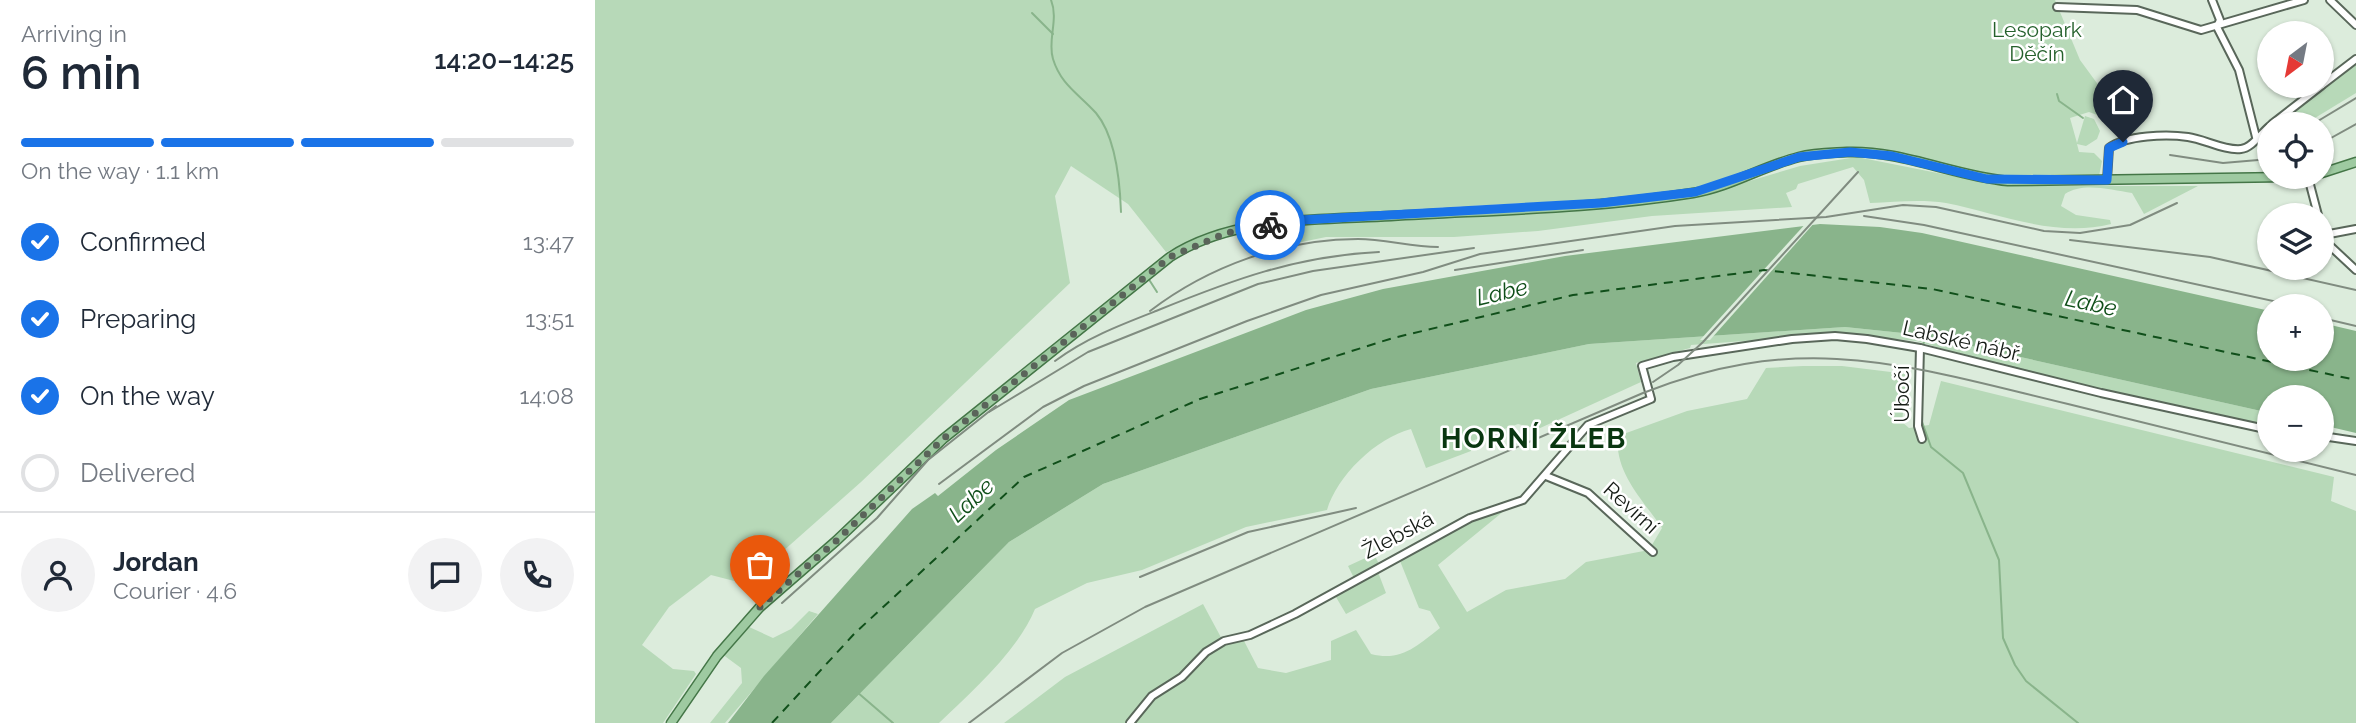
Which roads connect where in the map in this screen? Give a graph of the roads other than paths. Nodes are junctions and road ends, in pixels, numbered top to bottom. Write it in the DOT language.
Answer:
graph roads {
  1 [pos="2066,0"];
  2 [pos="2212,0"];
  3 [pos="2304,0"];
  4 [pos="2330,0"];
  5 [pos="2356,25"];
  6 [pos="2217,27"];
  7 [pos="2356,59"];
  8 [pos="2335,75"];
  9 [pos="2305,98"];
  10 [pos="2288,112"];
  11 [pos="2256,137"];
  12 [pos="2356,162"];
  13 [pos="2334,169"];
  14 [pos="2257,178"];
  15 [pos="2107,180"];
  16 [pos="2356,229"];
  17 [pos="2334,233"];
  18 [pos="2334,250"];
  19 [pos="2356,270"];
  20 [pos="1920,348"];
  21 [pos="1642,366"];
  22 [pos="2257,427"];
  23 [pos="2334,438"];
  24 [pos="1922,439"];
  25 [pos="2356,441"];
  26 [pos="1546,476"];
  27 [pos="1653,552"];
  28 [pos="671,723"];
  29 [pos="1131,723"];
  1 -- 6 [label="street"];
  2 -- 6 [label="street"];
  3 -- 6 [label="street"];
  4 -- 5 [label="street"];
  6 -- 11 [label="street"];
  7 -- 8 [label="street"];
  9 -- 10 [label="street"];
  11 -- 15 [label="street"];
  12 -- 13 [label="main road"];
  14 -- 15 [label="main road"];
  15 -- 28 [label="main road"];
  16 -- 17 [label="street"];
  18 -- 19 [label="street"];
  20 -- 21 [label="street, Labské nábř."];
  20 -- 22 [label="street, Labské nábř."];
  20 -- 24 [label="street, Úbočí"];
  21 -- 26 [label="street, Žlebská"];
  23 -- 25 [label="street"];
  26 -- 27 [label="street, Revírní"];
  26 -- 29 [label="street, Žlebská"];
}
